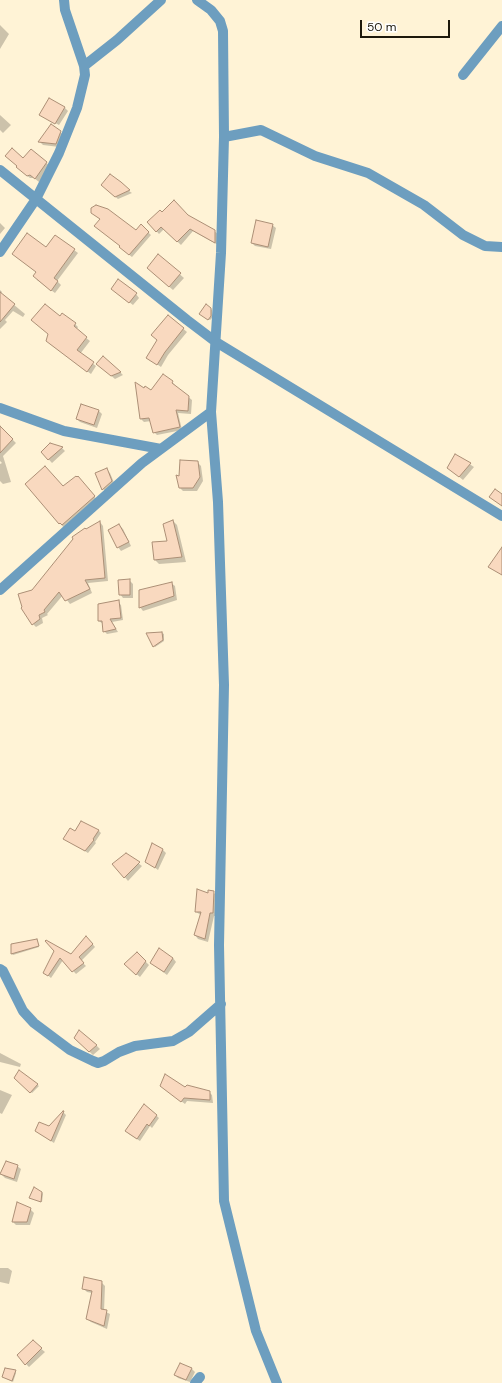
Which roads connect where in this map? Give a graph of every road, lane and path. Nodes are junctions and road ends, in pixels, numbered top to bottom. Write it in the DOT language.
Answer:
graph roads {
  1 [pos="64,0"];
  2 [pos="161,0"];
  3 [pos="197,0"];
  4 [pos="502,26"];
  5 [pos="84,66"];
  6 [pos="463,75"];
  7 [pos="224,137"];
  8 [pos="0,170"];
  9 [pos="36,199"];
  10 [pos="502,248"];
  11 [pos="0,252"];
  12 [pos="216,342"];
  13 [pos="0,408"];
  14 [pos="211,412"];
  15 [pos="161,449"];
  16 [pos="502,516"];
  17 [pos="0,590"];
  18 [pos="0,969"];
  19 [pos="221,1004"];
  20 [pos="277,1383"];
  1 -- 5 [label="street"];
  2 -- 5 [label="street"];
  3 -- 7 [label="street"];
  4 -- 6 [label="street"];
  5 -- 9 [label="street"];
  7 -- 10 [label="street"];
  7 -- 12 [label="street"];
  8 -- 9 [label="street"];
  9 -- 11 [label="street"];
  9 -- 12 [label="street"];
  12 -- 14 [label="street"];
  12 -- 16 [label="street"];
  13 -- 15 [label="street"];
  14 -- 15 [label="street"];
  14 -- 19 [label="street"];
  15 -- 17 [label="street"];
  18 -- 19 [label="street"];
  19 -- 20 [label="street"];
}
